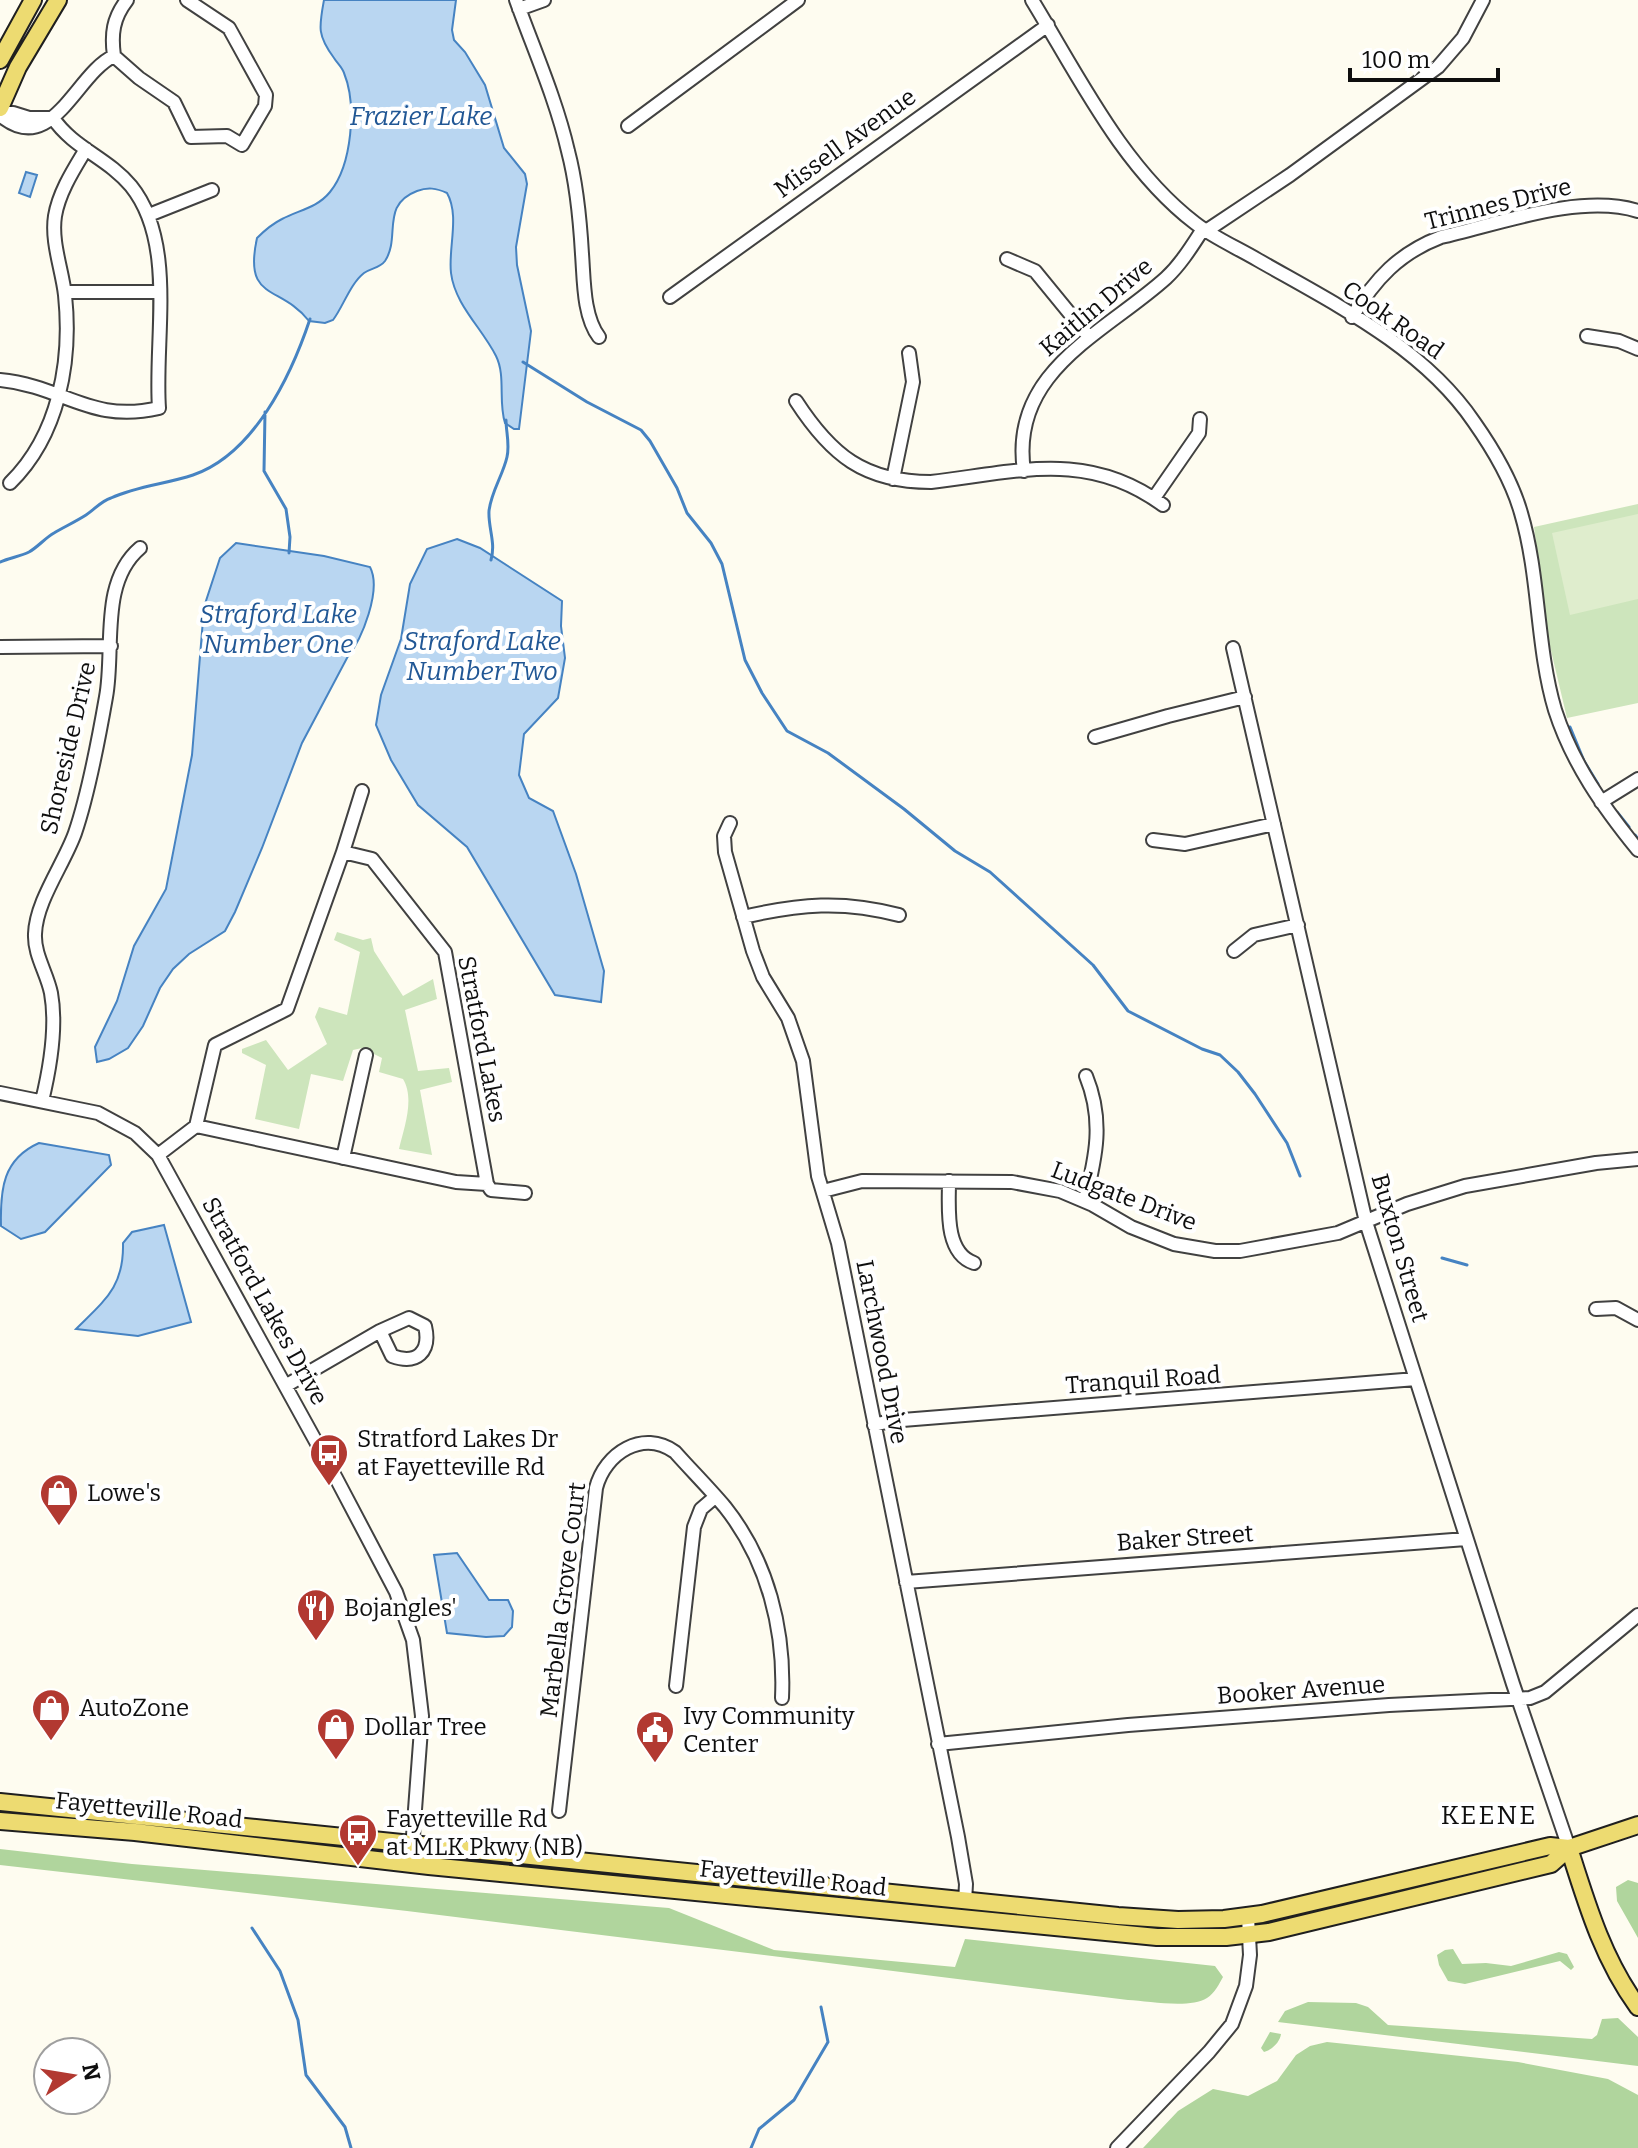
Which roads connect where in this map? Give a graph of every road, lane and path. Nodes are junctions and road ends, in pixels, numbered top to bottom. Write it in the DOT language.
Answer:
graph roads {
  1 [pos="33,0"];
  2 [pos="58,0"];
  3 [pos="187,0"];
  4 [pos="544,0"];
  5 [pos="798,0"];
  6 [pos="1032,0"];
  7 [pos="1483,0"];
  8 [pos="122,1"];
  9 [pos="518,5"];
  10 [pos="1048,25"];
  11 [pos="114,56"];
  12 [pos="0,60"];
  13 [pos="0,112"];
  14 [pos="53,118"];
  15 [pos="628,126"];
  16 [pos="86,149"];
  17 [pos="212,190"];
  18 [pos="1638,211"];
  19 [pos="149,215"];
  20 [pos="1204,230"];
  21 [pos="1007,259"];
  22 [pos="65,292"];
  23 [pos="159,292"];
  24 [pos="670,297"];
  25 [pos="1352,317"];
  26 [pos="1587,336"];
  27 [pos="599,337"];
  28 [pos="1089,337"];
  29 [pos="1638,349"];
  30 [pos="909,353"];
  31 [pos="0,380"];
  32 [pos="57,394"];
  33 [pos="796,401"];
  34 [pos="1200,419"];
  35 [pos="1024,471"];
  36 [pos="893,479"];
  37 [pos="10,483"];
  38 [pos="140,548"];
  39 [pos="111,646"];
  40 [pos="0,647"];
  41 [pos="1233,648"];
  42 [pos="1245,697"];
  43 [pos="1095,737"];
  44 [pos="1638,779"];
  45 [pos="362,791"];
  46 [pos="1601,802"];
  47 [pos="730,823"];
  48 [pos="1274,824"];
  49 [pos="1153,840"];
  50 [pos="1638,850"];
  51 [pos="343,852"];
  52 [pos="899,915"];
  53 [pos="743,917"];
  54 [pos="1298,925"];
  55 [pos="1234,951"];
  56 [pos="366,1055"];
  57 [pos="1086,1076"];
  58 [pos="0,1093"];
  59 [pos="42,1101"];
  60 [pos="196,1126"];
  61 [pos="158,1155"];
  62 [pos="343,1158"];
  63 [pos="1638,1159"];
  64 [pos="949,1181"];
  65 [pos="487,1184"];
  66 [pos="823,1191"];
  67 [pos="525,1193"];
  68 [pos="1085,1200"];
  69 [pos="1366,1222"];
  70 [pos="974,1263"];
  71 [pos="1596,1309"];
  72 [pos="1638,1320"];
  73 [pos="380,1331"];
  74 [pos="1416,1379"];
  75 [pos="287,1385"];
  76 [pos="874,1425"];
  77 [pos="715,1497"];
  78 [pos="1466,1539"];
  79 [pos="906,1582"];
  80 [pos="1638,1615"];
  81 [pos="676,1686"];
  82 [pos="782,1698"];
  83 [pos="1519,1699"];
  84 [pos="938,1744"];
  85 [pos="0,1802"];
  86 [pos="559,1811"];
  87 [pos="0,1821"];
  88 [pos="1638,1825"];
  89 [pos="413,1844"];
  90 [pos="1569,1848"];
  91 [pos="411,1863"];
  92 [pos="965,1902"];
  93 [pos="1248,1917"];
  94 [pos="1249,1935"];
  95 [pos="1638,2007"];
  96 [pos="1117,2148"];
  1 -- 12 [label="main road"];
  2 -- 13 [label="main road"];
  3 -- 11 [label="street"];
  4 -- 9 [label="street"];
  5 -- 15 [label="street"];
  6 -- 10 [label="street, Cook Road"];
  7 -- 20 [label="street, Kaitlin Drive"];
  8 -- 11 [label="street"];
  9 -- 27 [label="street"];
  10 -- 20 [label="street, Cook Road"];
  10 -- 24 [label="street, Missell Avenue"];
  11 -- 14 [label="street"];
  13 -- 14 [label="street"];
  14 -- 16 [label="street"];
  16 -- 19 [label="street"];
  16 -- 22 [label="street"];
  17 -- 19 [label="street"];
  18 -- 25 [label="street, Trinnes Drive"];
  19 -- 23 [label="street"];
  20 -- 25 [label="street, Cook Road"];
  20 -- 28 [label="street, Kaitlin Drive"];
  21 -- 28 [label="street"];
  22 -- 23 [label="street"];
  22 -- 32 [label="street"];
  23 -- 32 [label="street"];
  25 -- 46 [label="street, Cook Road"];
  26 -- 29 [label="street"];
  28 -- 35 [label="street, Kaitlin Drive"];
  30 -- 36 [label="street"];
  31 -- 32 [label="street"];
  32 -- 37 [label="street"];
  33 -- 36 [label="street"];
  34 -- 35 [label="street"];
  35 -- 36 [label="street"];
  38 -- 39 [label="street, Shoreside Drive"];
  39 -- 40 [label="street"];
  39 -- 59 [label="street, Shoreside Drive"];
  41 -- 42 [label="street, Buxton Street"];
  42 -- 43 [label="street"];
  42 -- 48 [label="street, Buxton Street"];
  44 -- 46 [label="street"];
  45 -- 51 [label="street"];
  46 -- 50 [label="street, Cook Road"];
  47 -- 53 [label="street, Larchwood Drive"];
  48 -- 49 [label="street"];
  48 -- 54 [label="street, Buxton Street"];
  51 -- 60 [label="street"];
  51 -- 65 [label="street, Stratford Lakes"];
  52 -- 53 [label="street"];
  53 -- 66 [label="street, Larchwood Drive"];
  54 -- 55 [label="street"];
  54 -- 69 [label="street, Buxton Street"];
  56 -- 62 [label="street"];
  57 -- 68 [label="street"];
  58 -- 59 [label="street, Stratford Lakes Drive"];
  59 -- 61 [label="street, Stratford Lakes Drive"];
  60 -- 61 [label="street"];
  60 -- 62 [label="street"];
  61 -- 75 [label="street, Stratford Lakes Drive"];
  62 -- 65 [label="street"];
  63 -- 69 [label="street, Ludgate Drive"];
  64 -- 66 [label="street, Ludgate Drive"];
  64 -- 68 [label="street, Ludgate Drive"];
  64 -- 70 [label="street"];
  65 -- 67 [label="street"];
  66 -- 76 [label="street, Larchwood Drive"];
  68 -- 69 [label="street, Ludgate Drive"];
  69 -- 74 [label="street, Buxton Street"];
  71 -- 72 [label="street"];
  73 -- 75 [label="street"];
  74 -- 76 [label="street, Tranquil Road"];
  74 -- 78 [label="street, Buxton Street"];
  75 -- 89 [label="street, Stratford Lakes Drive"];
  76 -- 79 [label="street, Larchwood Drive"];
  77 -- 81 [label="street"];
  77 -- 82 [label="street, Marbella Grove Court"];
  77 -- 86 [label="street, Marbella Grove Court"];
  78 -- 79 [label="street, Baker Street"];
  78 -- 83 [label="street, Buxton Street"];
  79 -- 84 [label="street, Larchwood Drive"];
  80 -- 83 [label="street, Booker Avenue"];
  83 -- 84 [label="street, Booker Avenue"];
  83 -- 90 [label="street, Buxton Street"];
  84 -- 92 [label="street, Larchwood Drive"];
  85 -- 89 [label="main road, Fayetteville Road"];
  87 -- 91 [label="main road, Fayetteville Road"];
  88 -- 90 [label="main road, Fayetteville Road"];
  89 -- 91 [label="street, Stratford Lakes Drive"];
  89 -- 92 [label="main road, Fayetteville Road"];
  90 -- 93 [label="main road, Fayetteville Road"];
  90 -- 94 [label="main road, Fayetteville Road"];
  90 -- 95 [label="main road"];
  91 -- 94 [label="main road, Fayetteville Road"];
  92 -- 93 [label="main road, Fayetteville Road"];
  93 -- 94 [label="street"];
  94 -- 96 [label="street"];
}
